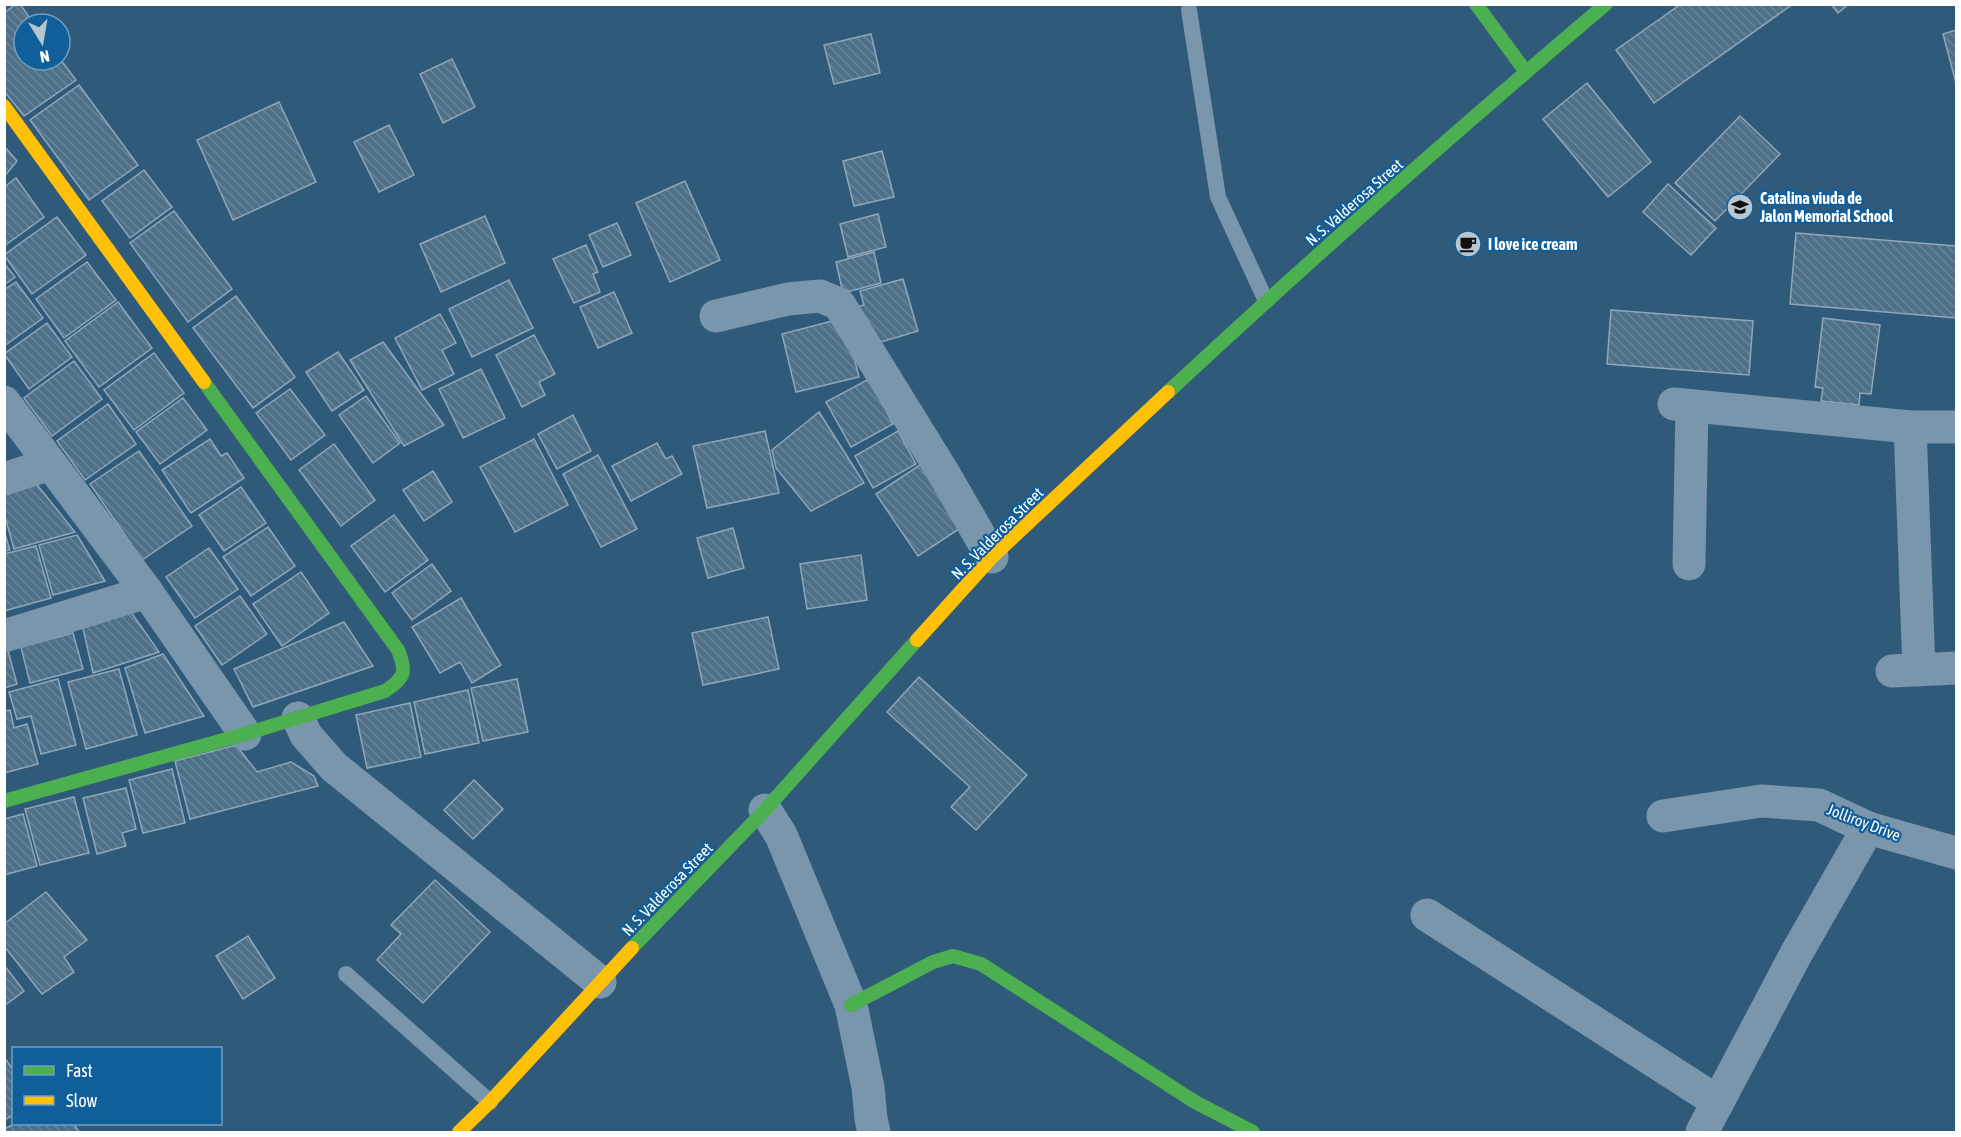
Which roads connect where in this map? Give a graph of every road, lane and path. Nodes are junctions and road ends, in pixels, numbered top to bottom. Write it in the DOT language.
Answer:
graph roads {
  1 [pos="1476,4"];
  2 [pos="1606,4"];
  3 [pos="1189,10"];
  4 [pos="1526,72"];
  5 [pos="4,106"];
  6 [pos="1266,301"];
  7 [pos="716,316"];
  8 [pos="4,402"];
  9 [pos="1910,427"];
  10 [pos="1956,428"];
  11 [pos="50,464"];
  12 [pos="4,479"];
  13 [pos="992,557"];
  14 [pos="1689,564"];
  15 [pos="147,592"];
  16 [pos="4,636"];
  17 [pos="1956,668"];
  18 [pos="298,718"];
  19 [pos="244,734"];
  20 [pos="4,801"];
  21 [pos="765,810"];
  22 [pos="1662,816"];
  23 [pos="1868,828"];
  24 [pos="1956,854"];
  25 [pos="1427,915"];
  26 [pos="346,974"];
  27 [pos="600,982"];
  28 [pos="851,1005"];
  29 [pos="490,1102"];
  30 [pos="1718,1102"];
  31 [pos="459,1132"];
  32 [pos="874,1132"];
  33 [pos="1253,1132"];
  34 [pos="1702,1132"];
  1 -- 4 [label="street"];
  2 -- 4 [label="street, N. S. Valderosa Street"];
  3 -- 6 [label="lane"];
  4 -- 6 [label="street, N. S. Valderosa Street"];
  5 -- 18 [label="street"];
  6 -- 13 [label="street, N. S. Valderosa Street"];
  7 -- 13 [label="street"];
  8 -- 11 [label="street"];
  9 -- 10 [label="street"];
  9 -- 14 [label="street"];
  9 -- 17 [label="street"];
  11 -- 12 [label="street"];
  11 -- 15 [label="street"];
  13 -- 21 [label="street, N. S. Valderosa Street"];
  15 -- 16 [label="street"];
  15 -- 19 [label="street"];
  18 -- 19 [label="street"];
  18 -- 27 [label="street"];
  19 -- 20 [label="street"];
  21 -- 27 [label="street, N. S. Valderosa Street"];
  21 -- 28 [label="street"];
  22 -- 23 [label="street, Jolliroy Drive"];
  23 -- 24 [label="street, Jolliroy Drive"];
  23 -- 30 [label="street"];
  25 -- 30 [label="street"];
  26 -- 29 [label="lane"];
  27 -- 29 [label="street, N. S. Valderosa Street"];
  28 -- 32 [label="street"];
  28 -- 33 [label="street"];
  29 -- 31 [label="street, N. S. Valderosa Street"];
  30 -- 34 [label="street"];
}
